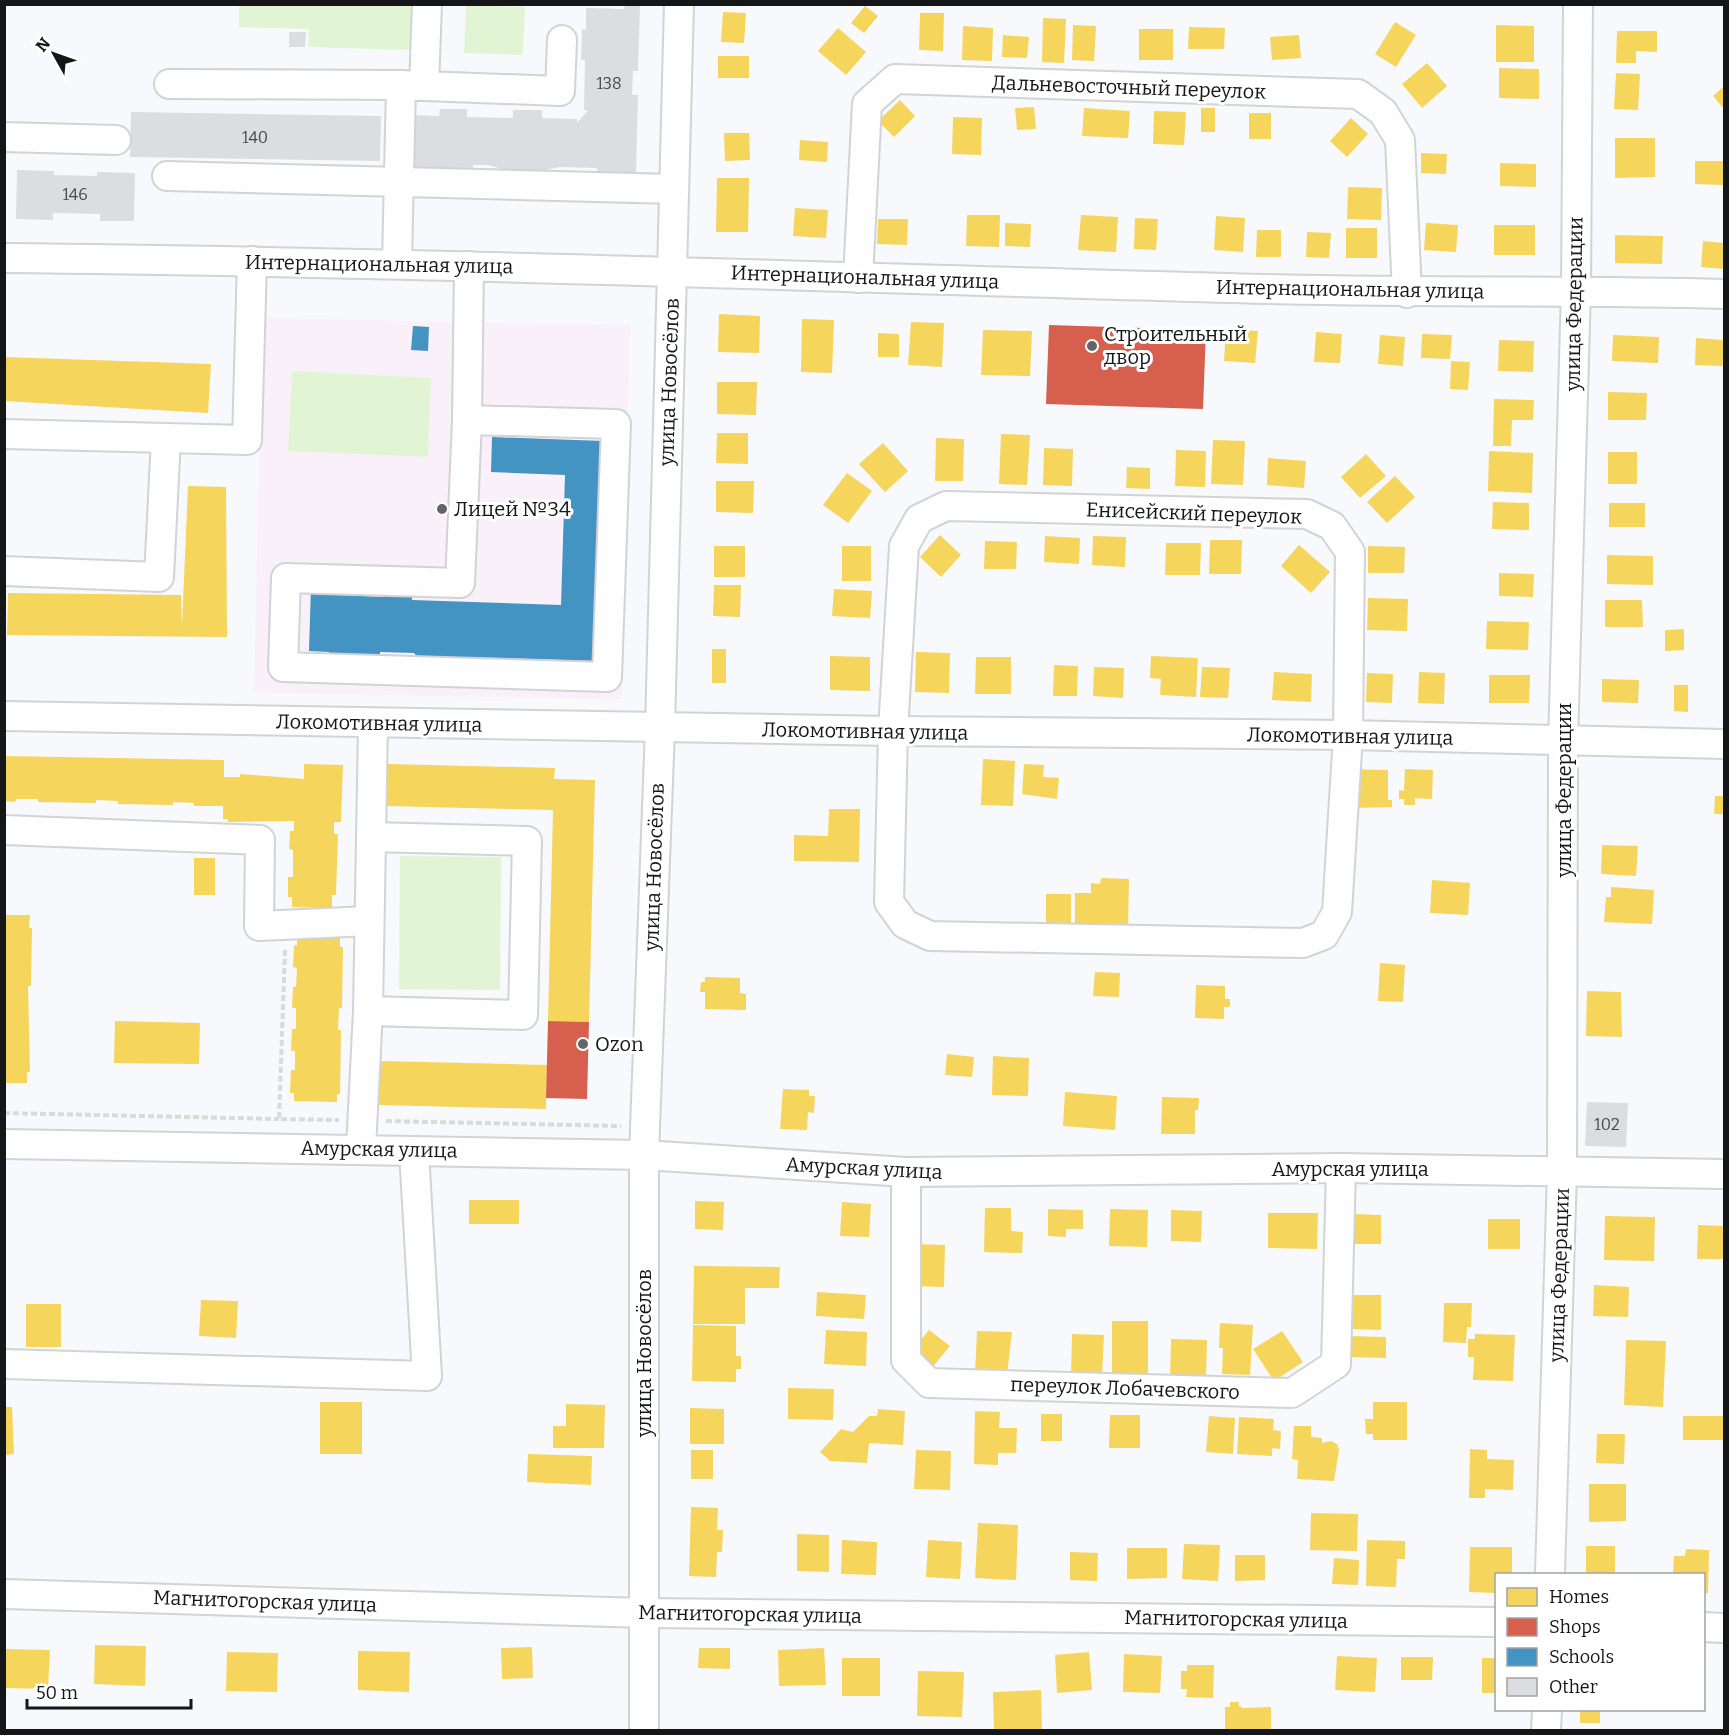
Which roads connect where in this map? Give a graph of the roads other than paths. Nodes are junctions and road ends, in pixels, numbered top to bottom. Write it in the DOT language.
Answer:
graph roads {
  1 [pos="427,4"];
  2 [pos="679,4"];
  3 [pos="1578,4"];
  4 [pos="562,40"];
  5 [pos="169,84"];
  6 [pos="413,86"];
  7 [pos="4,137"];
  8 [pos="116,140"];
  9 [pos="167,176"];
  10 [pos="399,181"];
  11 [pos="673,189"];
  12 [pos="4,258"];
  13 [pos="252,261"];
  14 [pos="397,264"];
  15 [pos="469,266"];
  16 [pos="672,270"];
  17 [pos="858,278"];
  18 [pos="1576,290"];
  19 [pos="1407,293"];
  20 [pos="1725,294"];
  21 [pos="467,420"];
  22 [pos="4,434"];
  23 [pos="166,438"];
  24 [pos="4,571"];
  25 [pos="4,716"];
  26 [pos="373,724"];
  27 [pos="660,728"];
  28 [pos="893,731"];
  29 [pos="1348,735"];
  30 [pos="1563,742"];
  31 [pos="1725,744"];
  32 [pos="4,830"];
  33 [pos="371,837"];
  34 [pos="369,921"];
  35 [pos="368,1011"];
  36 [pos="4,1144"];
  37 [pos="361,1148"];
  38 [pos="414,1150"];
  39 [pos="644,1155"];
  40 [pos="1341,1168"];
  41 [pos="1562,1171"];
  42 [pos="906,1172"];
  43 [pos="1725,1174"];
  44 [pos="4,1364"];
  45 [pos="1550,1573"];
  46 [pos="4,1594"];
  47 [pos="645,1613"];
  48 [pos="1495,1622"];
  49 [pos="1705,1627"];
  50 [pos="1725,1628"];
  51 [pos="1546,1711"];
  52 [pos="644,1731"];
  53 [pos="1546,1731"];
  1 -- 6 [label="street"];
  2 -- 11 [label="street, улица Новосёлов"];
  3 -- 18 [label="street, улица Федерации"];
  4 -- 6 [label="street"];
  5 -- 6 [label="street"];
  6 -- 10 [label="street"];
  7 -- 8 [label="street"];
  9 -- 10 [label="street"];
  10 -- 11 [label="street"];
  10 -- 14 [label="street"];
  11 -- 16 [label="street, улица Новосёлов"];
  12 -- 13 [label="street, Интернациональная улица"];
  13 -- 14 [label="street, Интернациональная улица"];
  13 -- 23 [label="street"];
  14 -- 15 [label="street, Интернациональная улица"];
  15 -- 16 [label="street, Интернациональная улица"];
  15 -- 21 [label="street"];
  16 -- 17 [label="street, Интернациональная улица"];
  16 -- 27 [label="street, улица Новосёлов"];
  17 -- 19 [label="street, Интернациональная улица"];
  17 -- 19 [label="street, Дальневосточный переулок"];
  18 -- 19 [label="street, Интернациональная улица"];
  18 -- 20 [label="street, Интернациональная улица"];
  18 -- 30 [label="street, улица Федерации"];
  21 -- 21 [label="street"];
  22 -- 23 [label="street"];
  23 -- 24 [label="street"];
  25 -- 26 [label="street, Локомотивная улица"];
  26 -- 27 [label="street, Локомотивная улица"];
  26 -- 33 [label="street"];
  27 -- 28 [label="street, Локомотивная улица"];
  27 -- 39 [label="street, улица Новосёлов"];
  28 -- 29 [label="street, Локомотивная улица"];
  28 -- 29 [label="street, Енисейский переулок"];
  28 -- 29 [label="street, Енисейский переулок"];
  29 -- 30 [label="street, Локомотивная улица"];
  30 -- 31 [label="street, Локомотивная улица"];
  30 -- 41 [label="street, улица Федерации"];
  32 -- 34 [label="street"];
  33 -- 34 [label="street"];
  33 -- 35 [label="street"];
  34 -- 35 [label="street"];
  35 -- 37 [label="street"];
  36 -- 37 [label="street, Амурская улица"];
  37 -- 38 [label="street, Амурская улица"];
  38 -- 39 [label="street, Амурская улица"];
  38 -- 44 [label="street"];
  39 -- 42 [label="street, Амурская улица"];
  39 -- 47 [label="street, улица Новосёлов"];
  40 -- 41 [label="street, Амурская улица"];
  40 -- 42 [label="street, Амурская улица"];
  40 -- 42 [label="street, переулок Лобачевского"];
  41 -- 43 [label="street, Амурская улица"];
  41 -- 45 [label="street, улица Федерации"];
  46 -- 47 [label="street, Магнитогорская улица"];
  47 -- 48 [label="street, Магнитогорская улица"];
  47 -- 52 [label="street, улица Новосёлов"];
  49 -- 50 [label="street"];
  51 -- 53 [label="street"];
}
